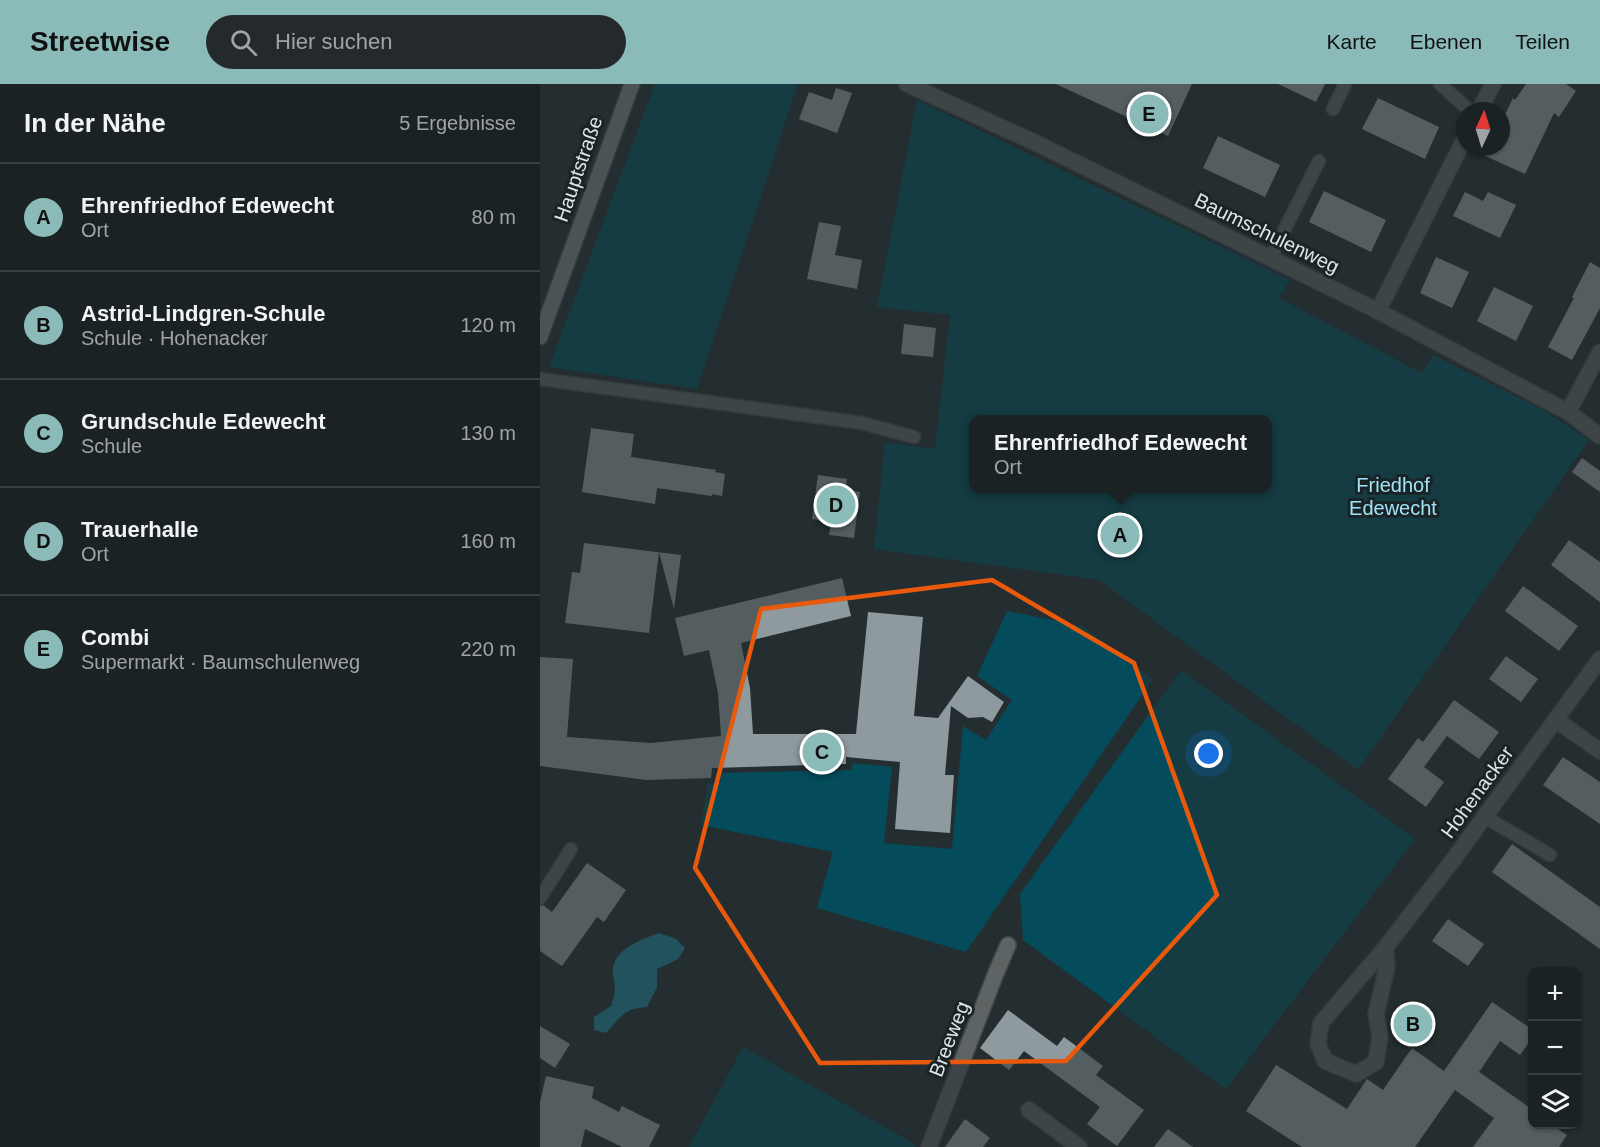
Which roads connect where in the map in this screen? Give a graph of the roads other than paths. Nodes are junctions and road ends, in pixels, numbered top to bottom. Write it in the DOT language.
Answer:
graph roads {
  1 [pos="632,84"];
  2 [pos="907,84"];
  3 [pos="1345,84"];
  4 [pos="1440,84"];
  5 [pos="1493,84"];
  6 [pos="1460,102"];
  7 [pos="1484,102"];
  8 [pos="1333,110"];
  9 [pos="1456,156"];
  10 [pos="1319,161"];
  11 [pos="1270,258"];
  12 [pos="1378,311"];
  13 [pos="540,337"];
  14 [pos="1600,352"];
  15 [pos="540,379"];
  16 [pos="1568,412"];
  17 [pos="1600,436"];
  18 [pos="914,437"];
  19 [pos="1600,659"];
  20 [pos="1556,720"];
  21 [pos="1600,751"];
  22 [pos="1485,817"];
  23 [pos="571,849"];
  24 [pos="1550,855"];
  25 [pos="540,898"];
  26 [pos="1008,945"];
  27 [pos="1385,948"];
  28 [pos="1029,1110"];
  29 [pos="929,1147"];
  30 [pos="1079,1147"];
  1 -- 13 [label="main road, Hauptstraße"];
  2 -- 11 [label="street, Baumschulenweg"];
  3 -- 8 [label="lane"];
  4 -- 6 [label="lane"];
  5 -- 7 [label="street"];
  9 -- 12 [label="street"];
  10 -- 11 [label="lane"];
  11 -- 12 [label="street, Baumschulenweg"];
  12 -- 16 [label="street, Baumschulenweg"];
  14 -- 16 [label="street"];
  15 -- 18 [label="lane"];
  16 -- 17 [label="street, Baumschulenweg"];
  19 -- 20 [label="street, Hohenacker"];
  20 -- 21 [label="street"];
  20 -- 22 [label="street, Hohenacker"];
  22 -- 24 [label="lane"];
  22 -- 27 [label="street, Hohenacker"];
  23 -- 25 [label="lane"];
  26 -- 29 [label="street, Breeweg"];
  27 -- 27 [label="street, Hohenacker"];
  28 -- 30 [label="street"];
}
